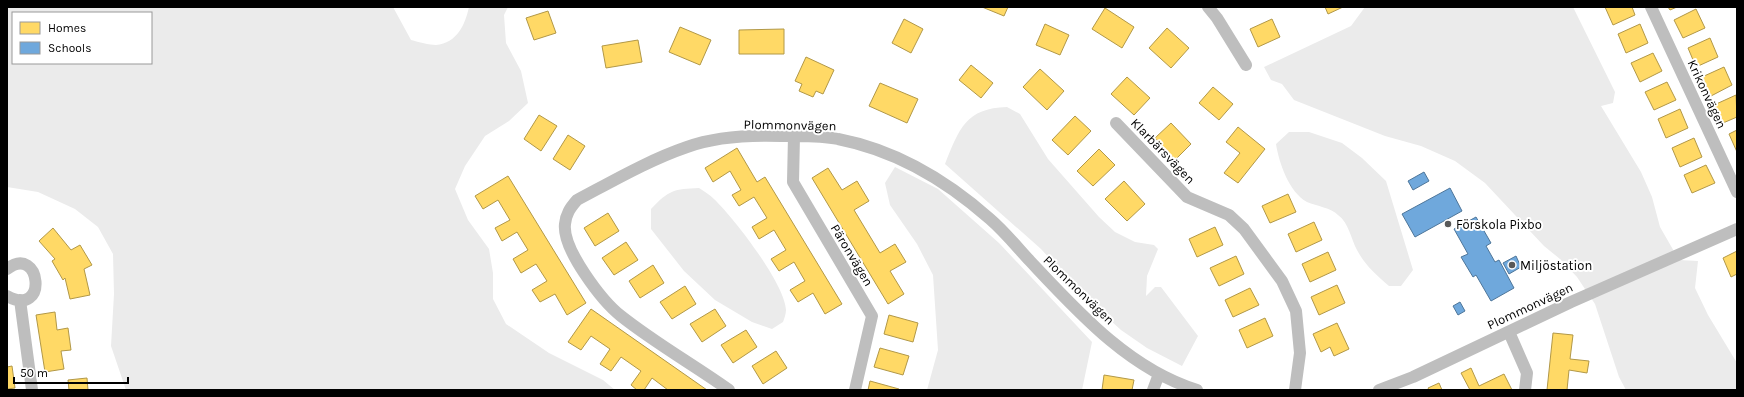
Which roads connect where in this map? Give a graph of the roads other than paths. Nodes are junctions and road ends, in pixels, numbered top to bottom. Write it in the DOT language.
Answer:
graph roads {
  1 [pos="1208,7"];
  2 [pos="1651,7"];
  3 [pos="1246,65"];
  4 [pos="1116,122"];
  5 [pos="794,136"];
  6 [pos="1737,192"];
  7 [pos="1737,228"];
  8 [pos="7,269"];
  9 [pos="7,296"];
  10 [pos="20,300"];
  11 [pos="1509,332"];
  12 [pos="1159,374"];
  13 [pos="32,390"];
  14 [pos="729,390"];
  15 [pos="854,390"];
  16 [pos="1153,390"];
  17 [pos="1197,390"];
  18 [pos="1295,390"];
  19 [pos="1379,390"];
  20 [pos="1525,390"];
  1 -- 3 [label="street"];
  2 -- 6 [label="street, Krikonvägen"];
  4 -- 18 [label="street, Klarbärsvägen"];
  5 -- 12 [label="street, Plommonvägen"];
  5 -- 14 [label="street, Plommonvägen"];
  5 -- 15 [label="street, Päronvägen"];
  7 -- 11 [label="street, Plommonvägen"];
  8 -- 10 [label="street"];
  9 -- 10 [label="street"];
  10 -- 13 [label="street"];
  11 -- 19 [label="street, Plommonvägen"];
  11 -- 20 [label="street"];
  12 -- 16 [label="street"];
  12 -- 17 [label="street, Plommonvägen"];
}
